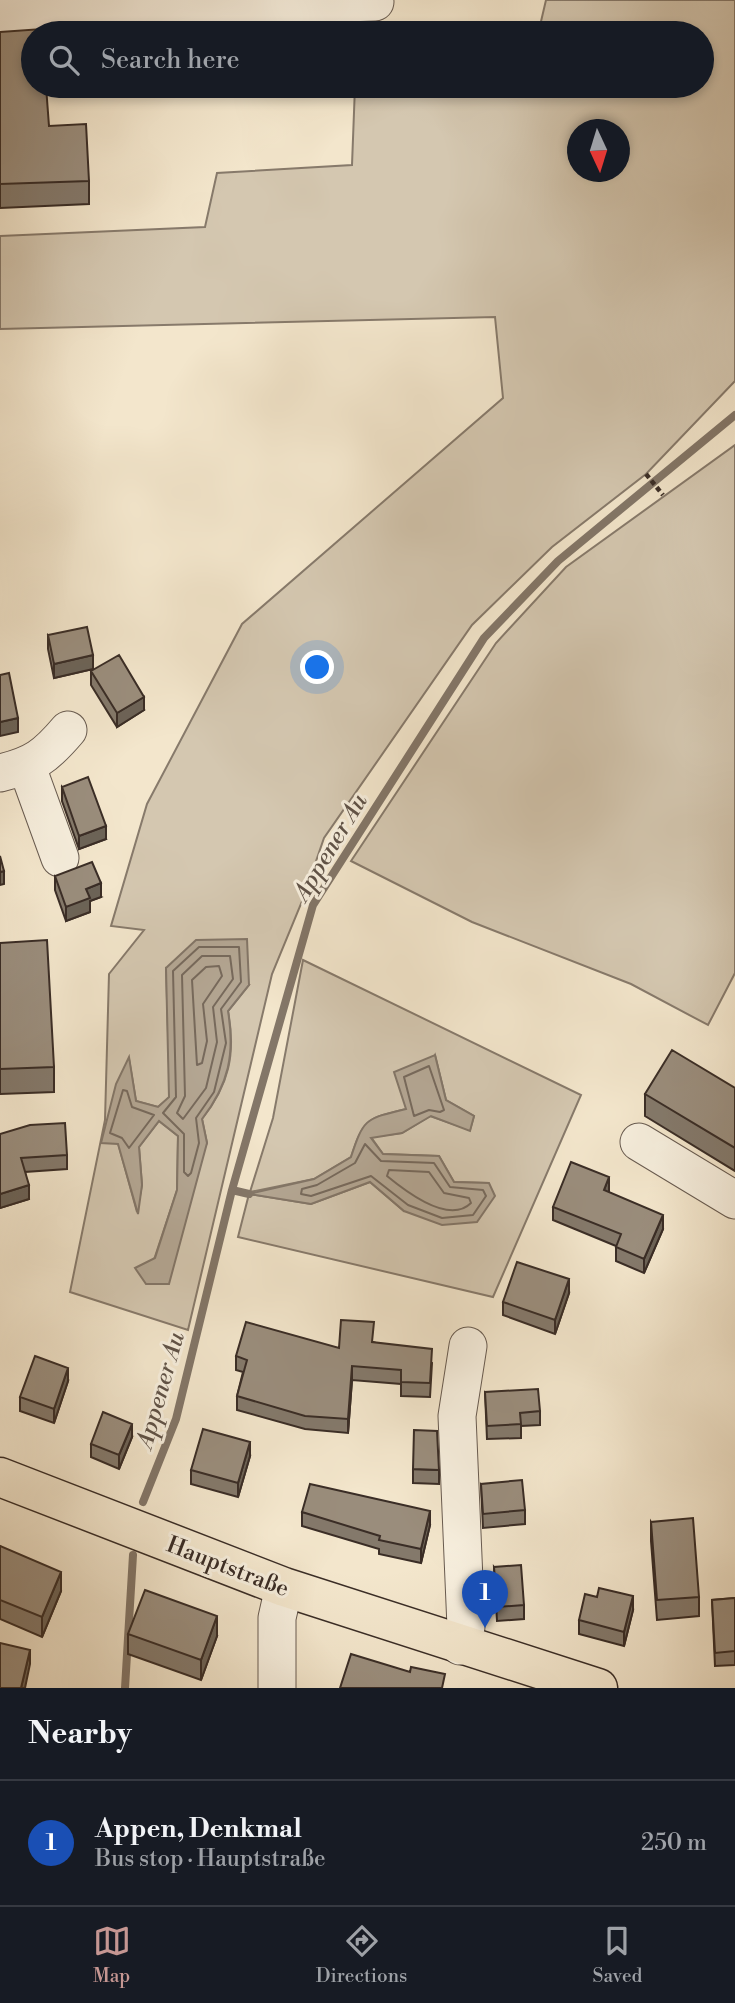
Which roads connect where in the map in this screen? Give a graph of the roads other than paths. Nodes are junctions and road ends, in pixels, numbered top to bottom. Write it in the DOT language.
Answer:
graph roads {
  1 [pos="375,2"];
  2 [pos="98,5"];
  3 [pos="0,14"];
  4 [pos="68,730"];
  5 [pos="14,770"];
  6 [pos="60,858"];
  7 [pos="639,1142"];
  8 [pos="735,1200"];
  9 [pos="468,1346"];
  10 [pos="4,1486"];
  11 [pos="284,1587"];
  12 [pos="460,1646"];
  13 [pos="278,1688"];
  14 [pos="598,1688"];
  1 -- 2 [label="street"];
  2 -- 3 [label="street"];
  4 -- 5 [label="street"];
  5 -- 6 [label="street"];
  7 -- 8 [label="street"];
  9 -- 12 [label="street"];
  10 -- 11 [label="main road, Hauptstraße"];
  11 -- 12 [label="main road, Hauptstraße"];
  11 -- 13 [label="street"];
  12 -- 14 [label="main road, Hauptstraße"];
}
